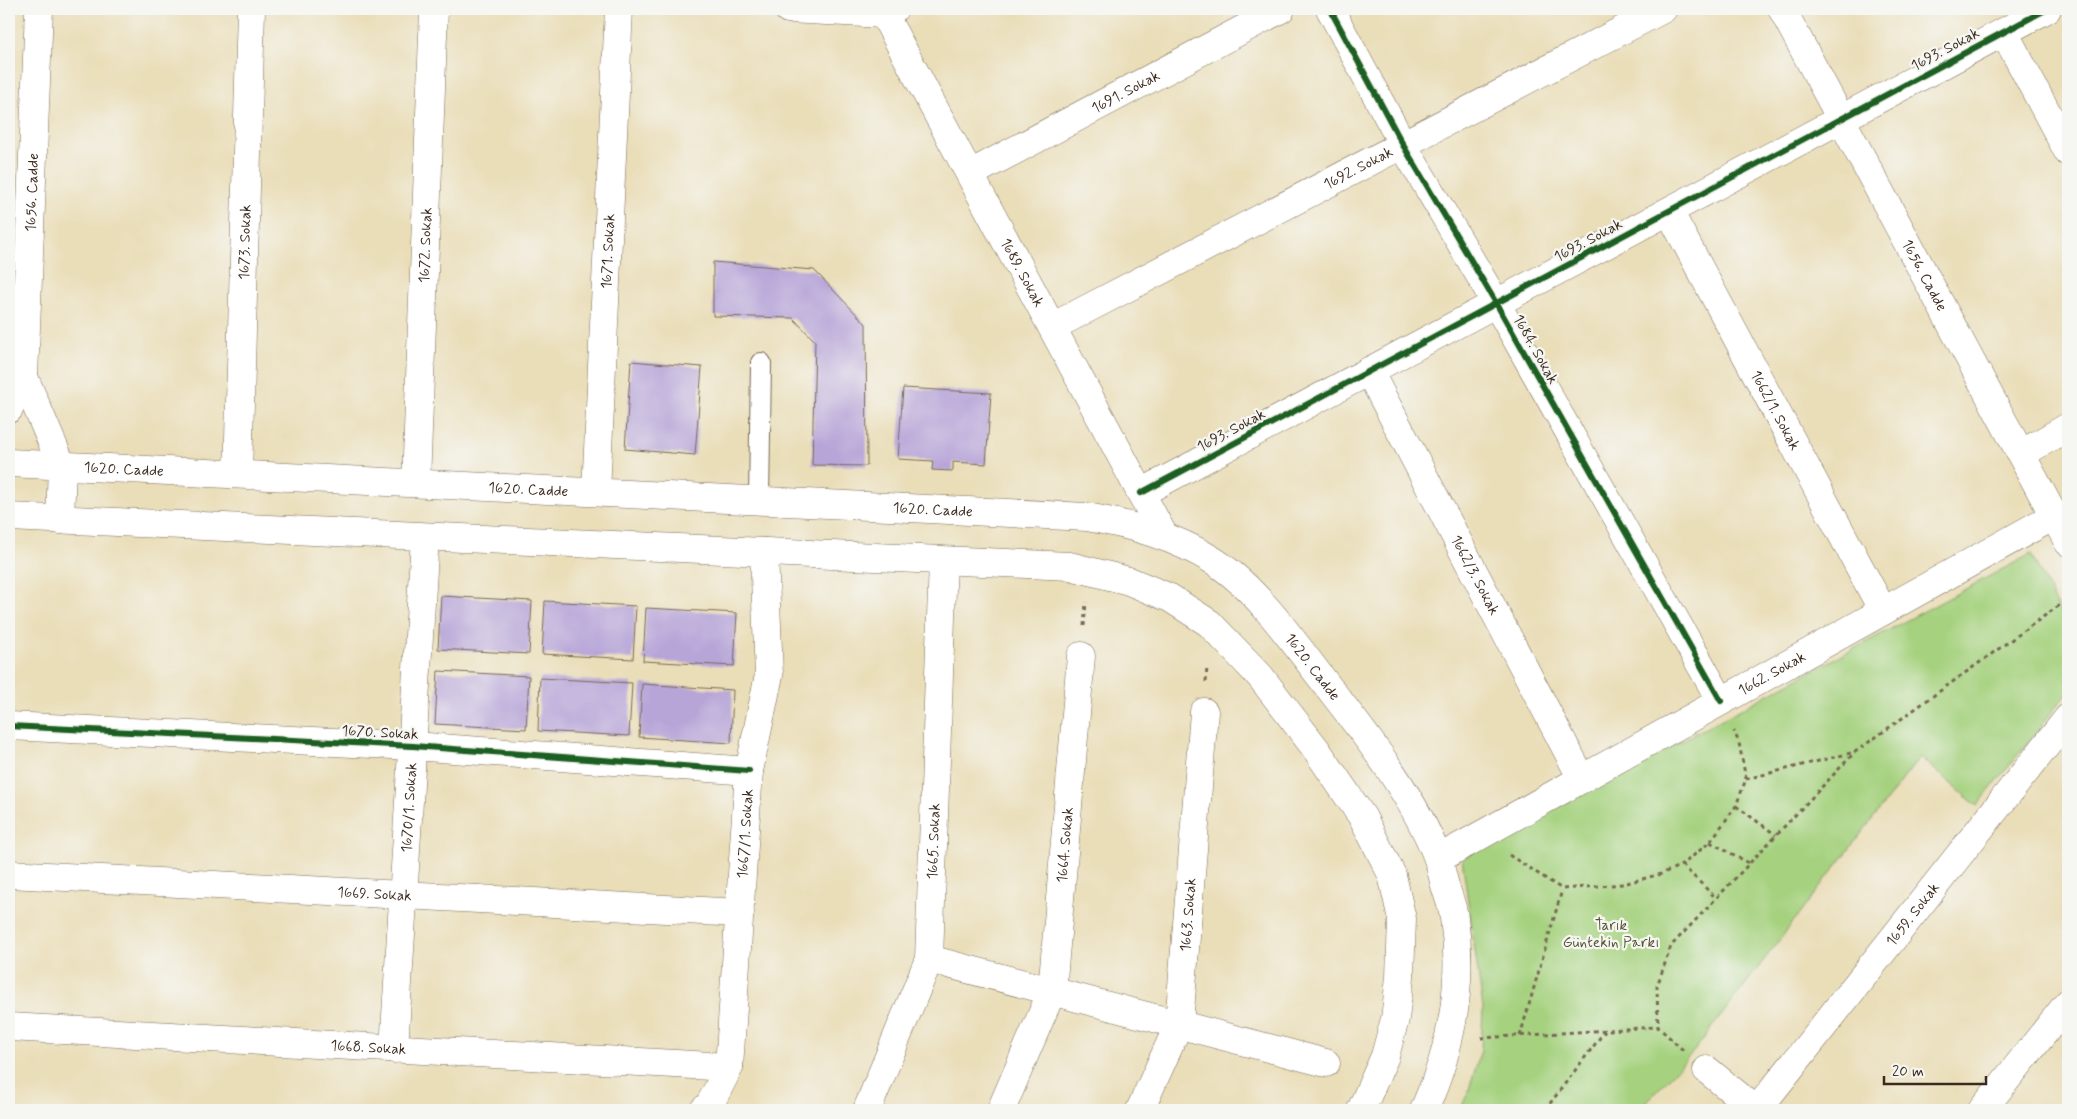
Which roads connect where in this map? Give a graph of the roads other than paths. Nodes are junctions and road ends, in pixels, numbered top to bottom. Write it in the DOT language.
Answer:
graph roads {
  1 [pos="39,9"];
  2 [pos="251,9"];
  3 [pos="434,9"];
  4 [pos="619,9"];
  5 [pos="788,9"];
  6 [pos="1281,9"];
  7 [pos="1330,9"];
  8 [pos="1663,9"];
  9 [pos="1782,9"];
  10 [pos="2047,9"];
  11 [pos="886,10"];
  12 [pos="2004,32"];
  13 [pos="1841,119"];
  14 [pos="1402,145"];
  15 [pos="2068,152"];
  16 [pos="970,174"];
  17 [pos="1669,211"];
  18 [pos="1496,303"];
  19 [pos="1052,327"];
  20 [pos="761,363"];
  21 [pos="1368,371"];
  22 [pos="24,377"];
  23 [pos="9,409"];
  24 [pos="2068,427"];
  25 [pos="2021,454"];
  26 [pos="9,463"];
  27 [pos="62,466"];
  28 [pos="238,474"];
  29 [pos="416,483"];
  30 [pos="596,492"];
  31 [pos="1141,493"];
  32 [pos="759,500"];
  33 [pos="2054,516"];
  34 [pos="9,517"];
  35 [pos="60,520"];
  36 [pos="1164,536"];
  37 [pos="426,537"];
  38 [pos="2068,542"];
  39 [pos="764,552"];
  40 [pos="943,561"];
  41 [pos="1883,611"];
  42 [pos="1081,656"];
  43 [pos="1721,701"];
  44 [pos="1204,712"];
  45 [pos="2068,718"];
  46 [pos="9,726"];
  47 [pos="412,746"];
  48 [pos="750,771"];
  49 [pos="1582,778"];
  50 [pos="1438,859"];
  51 [pos="9,874"];
  52 [pos="403,895"];
  53 [pos="740,913"];
  54 [pos="929,959"];
  55 [pos="1052,991"];
  56 [pos="2068,1003"];
  57 [pos="1179,1024"];
  58 [pos="9,1028"];
  59 [pos="394,1048"];
  60 [pos="1326,1063"];
  61 [pos="729,1067"];
  62 [pos="1707,1070"];
  63 [pos="704,1110"];
  64 [pos="867,1110"];
  65 [pos="1001,1110"];
  66 [pos="1140,1110"];
  67 [pos="1361,1110"];
  68 [pos="1424,1110"];
  69 [pos="1757,1110"];
  70 [pos="1982,1110"];
  1 -- 22 [label="street, 1656. Cadde"];
  2 -- 28 [label="street, 1673. Sokak"];
  3 -- 29 [label="street, 1672. Sokak"];
  4 -- 30 [label="street, 1671. Sokak"];
  5 -- 11 [label="street"];
  6 -- 16 [label="street, 1691. Sokak"];
  7 -- 14 [label="street, 1684. Sokak"];
  8 -- 14 [label="street, 1692. Sokak"];
  9 -- 13 [label="street, 1656. Cadde"];
  10 -- 12 [label="street, 1693. Sokak"];
  11 -- 16 [label="street, 1689. Sokak"];
  12 -- 13 [label="street, 1693. Sokak"];
  12 -- 15 [label="street"];
  13 -- 17 [label="street, 1693. Sokak"];
  13 -- 25 [label="street, 1656. Cadde"];
  14 -- 18 [label="street, 1684. Sokak"];
  14 -- 19 [label="street, 1692. Sokak"];
  16 -- 19 [label="street, 1689. Sokak"];
  17 -- 18 [label="street, 1693. Sokak"];
  17 -- 41 [label="street, 1662/1. Sokak"];
  18 -- 21 [label="street, 1693. Sokak"];
  18 -- 43 [label="street, 1684. Sokak"];
  19 -- 31 [label="street, 1689. Sokak"];
  20 -- 32 [label="lane"];
  21 -- 31 [label="street, 1693. Sokak"];
  21 -- 49 [label="street, 1662/3. Sokak"];
  22 -- 23 [label="street, 1656. Cadde"];
  22 -- 27 [label="street, 1656. Cadde"];
  24 -- 25 [label="street"];
  25 -- 33 [label="street, 1656. Cadde"];
  26 -- 27 [label="street, 1620. Cadde"];
  27 -- 28 [label="street, 1620. Cadde"];
  27 -- 35 [label="street"];
  28 -- 29 [label="street, 1620. Cadde"];
  29 -- 30 [label="street, 1620. Cadde"];
  30 -- 32 [label="street, 1620. Cadde"];
  31 -- 36 [label="street, 1689. Sokak"];
  32 -- 36 [label="street, 1620. Cadde"];
  33 -- 38 [label="street, 1656. Cadde"];
  33 -- 41 [label="street, 1662. Sokak"];
  34 -- 35 [label="street"];
  35 -- 37 [label="street"];
  36 -- 50 [label="street, 1620. Cadde"];
  37 -- 39 [label="street"];
  37 -- 47 [label="street, 1670/1. Sokak"];
  39 -- 40 [label="street"];
  39 -- 48 [label="street, 1667/1. Sokak"];
  40 -- 54 [label="street, 1665. Sokak"];
  40 -- 67 [label="street"];
  41 -- 43 [label="street, 1662. Sokak"];
  42 -- 55 [label="street, 1664. Sokak"];
  43 -- 49 [label="street, 1662. Sokak"];
  44 -- 57 [label="street, 1663. Sokak"];
  45 -- 69 [label="street, 1659. Sokak"];
  46 -- 47 [label="street, 1670. Sokak"];
  47 -- 48 [label="street, 1670. Sokak"];
  47 -- 52 [label="street, 1670/1. Sokak"];
  48 -- 53 [label="street, 1667/1. Sokak"];
  49 -- 50 [label="street, 1662. Sokak"];
  50 -- 68 [label="street, 1620. Cadde"];
  51 -- 52 [label="street, 1669. Sokak"];
  52 -- 53 [label="street, 1669. Sokak"];
  52 -- 59 [label="street, 1670/1. Sokak"];
  53 -- 61 [label="street, 1667/1. Sokak"];
  54 -- 55 [label="street"];
  54 -- 64 [label="street, 1665. Sokak"];
  55 -- 57 [label="street"];
  55 -- 65 [label="street, 1664. Sokak"];
  56 -- 70 [label="street"];
  57 -- 60 [label="street"];
  57 -- 66 [label="street, 1663. Sokak"];
  58 -- 59 [label="street, 1668. Sokak"];
  59 -- 61 [label="street, 1668. Sokak"];
  61 -- 63 [label="street, 1667/1. Sokak"];
  62 -- 69 [label="street"];
}
